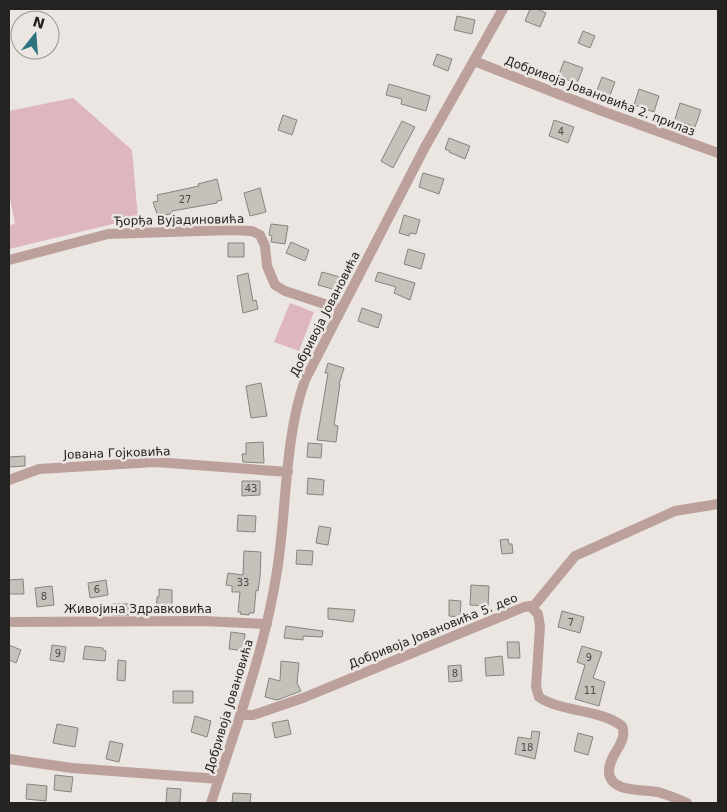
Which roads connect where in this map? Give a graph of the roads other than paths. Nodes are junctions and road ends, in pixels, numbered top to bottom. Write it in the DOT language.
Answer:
graph roads {
  1 [pos="503,9"];
  2 [pos="474,60"];
  3 [pos="718,154"];
  4 [pos="9,260"];
  5 [pos="340,309"];
  6 [pos="288,472"];
  7 [pos="9,480"];
  8 [pos="718,504"];
  9 [pos="533,607"];
  10 [pos="9,622"];
  11 [pos="267,624"];
  12 [pos="240,715"];
  13 [pos="9,758"];
  14 [pos="219,778"];
  15 [pos="211,803"];
  16 [pos="687,803"];
  1 -- 2 [label="street, Добривоја Јовановића"];
  2 -- 3 [label="street, Добривоја Јовановића 2. прилаз"];
  2 -- 5 [label="street, Добривоја Јовановића"];
  4 -- 5 [label="street, Ђорђа Вујадиновића"];
  5 -- 6 [label="street, Добривоја Јовановића"];
  6 -- 7 [label="street, Јована Гојковића"];
  6 -- 11 [label="street, Добривоја Јовановића"];
  8 -- 9 [label="street"];
  9 -- 12 [label="street, Добривоја Јовановића 5. део"];
  9 -- 16 [label="street, Добривоја Јовановића 5. део"];
  10 -- 11 [label="street, Живојина Здравковића"];
  11 -- 12 [label="street, Добривоја Јовановића"];
  12 -- 14 [label="street, Добривоја Јовановића"];
  13 -- 14 [label="street"];
  14 -- 15 [label="street, Добривоја Јовановића"];
}
